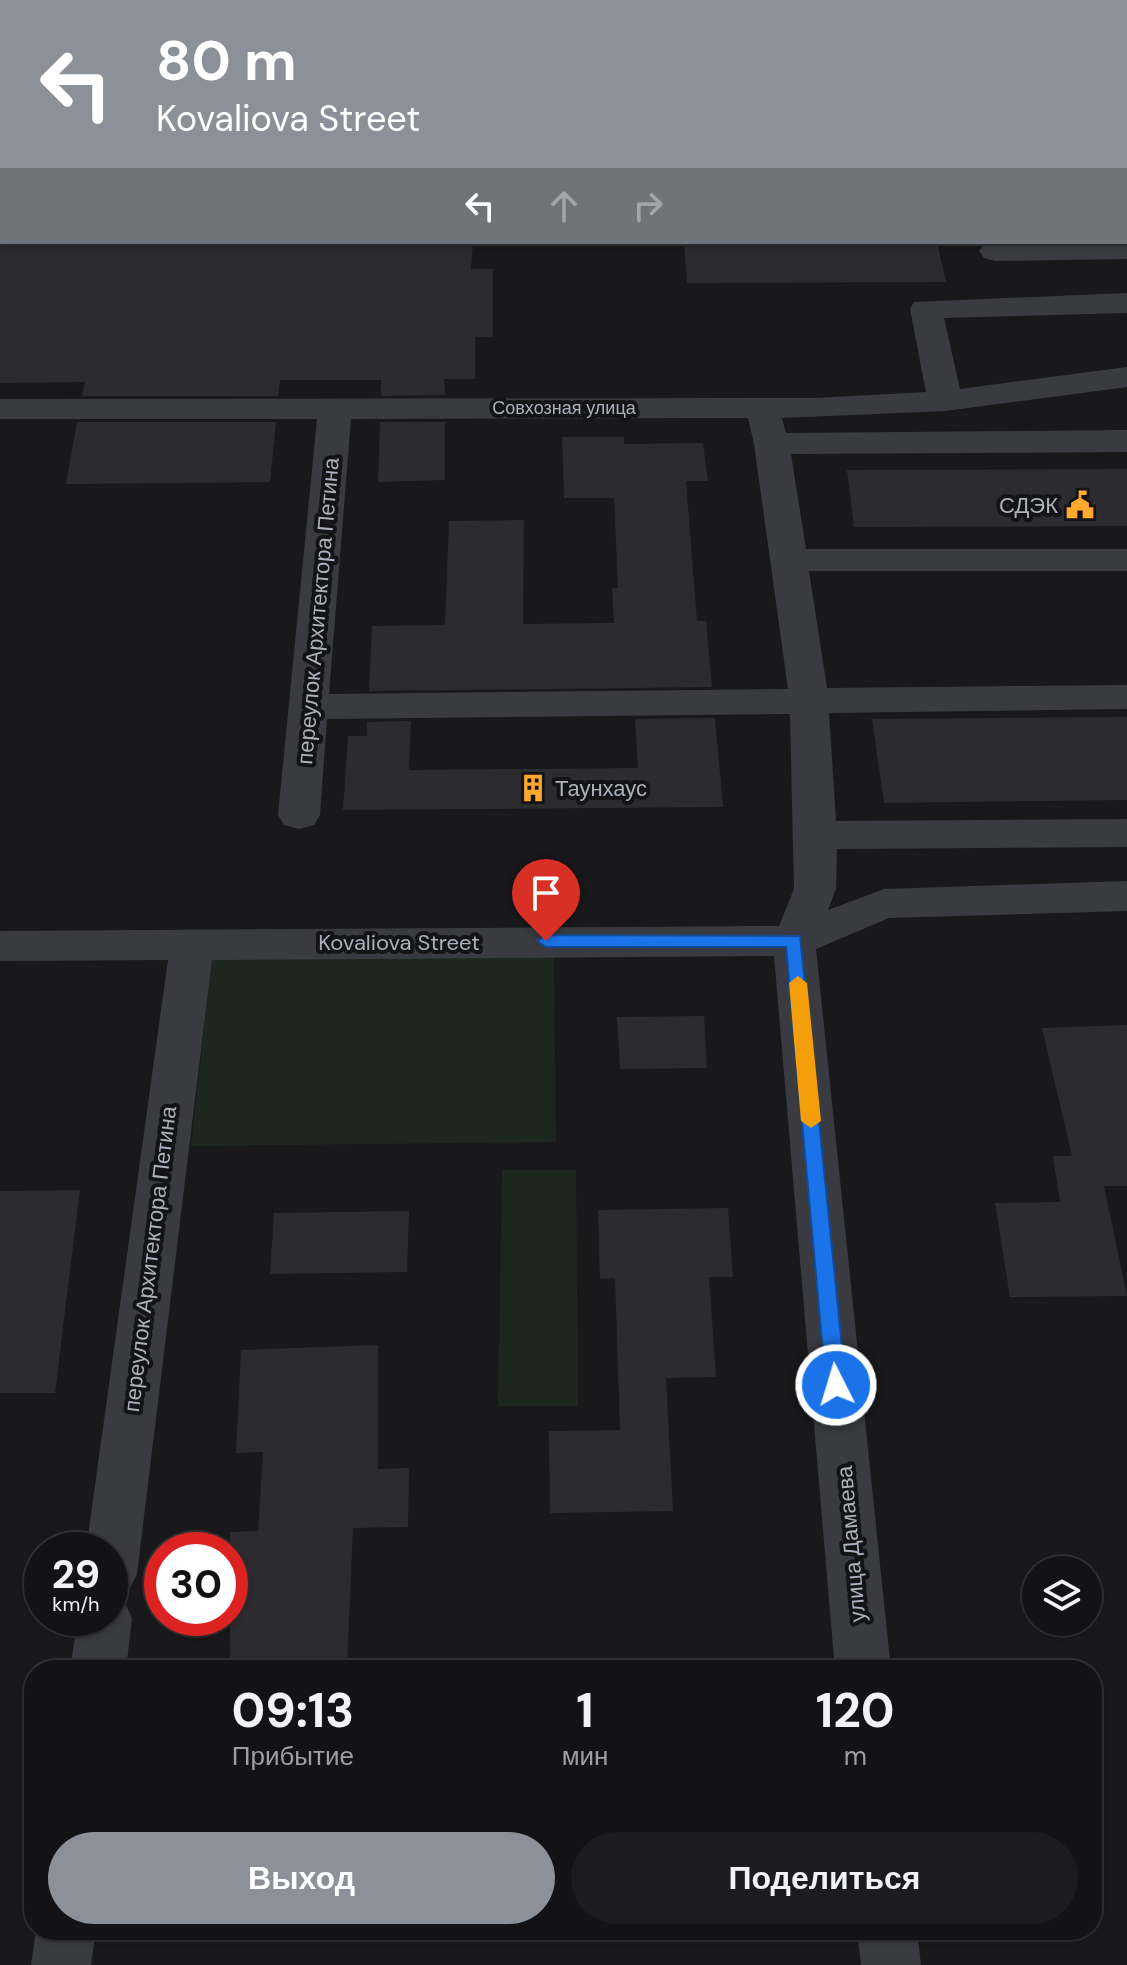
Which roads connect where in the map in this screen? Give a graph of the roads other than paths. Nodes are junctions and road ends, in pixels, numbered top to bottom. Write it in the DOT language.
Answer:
graph roads {
  1 [pos="994,247"];
  2 [pos="1127,249"];
  3 [pos="1127,303"];
  4 [pos="1012,306"];
  5 [pos="1120,380"];
  6 [pos="945,401"];
  7 [pos="335,407"];
  8 [pos="0,409"];
  9 [pos="767,426"];
  10 [pos="1127,441"];
  11 [pos="790,560"];
  12 [pos="1127,560"];
  13 [pos="1127,697"];
  14 [pos="809,701"];
  15 [pos="311,707"];
  16 [pos="299,815"];
  17 [pos="1127,833"];
  18 [pos="816,835"];
  19 [pos="1127,896"];
  20 [pos="794,941"];
  21 [pos="192,944"];
  22 [pos="0,946"];
  23 [pos="115,1532"];
  24 [pos="103,1636"];
  25 [pos="99,1660"];
  26 [pos="862,1660"];
  27 [pos="65,1940"];
  28 [pos="888,1940"];
  29 [pos="61,1965"];
  30 [pos="891,1965"];
  1 -- 2 [label="street"];
  1 -- 4 [label="street"];
  3 -- 4 [label="street"];
  4 -- 6 [label="street"];
  5 -- 6 [label="street, Совхозная улица"];
  6 -- 9 [label="street, Совхозная улица"];
  7 -- 8 [label="street, Совхозная улица"];
  7 -- 9 [label="street, Совхозная улица"];
  7 -- 15 [label="street, переулок Архитектора Петина"];
  9 -- 10 [label="street"];
  9 -- 11 [label="street"];
  11 -- 12 [label="street"];
  11 -- 14 [label="street"];
  13 -- 14 [label="street"];
  14 -- 15 [label="street"];
  14 -- 18 [label="street"];
  15 -- 16 [label="street, переулок Архитектора Петина"];
  17 -- 18 [label="street"];
  18 -- 20 [label="street"];
  19 -- 20 [label="street, Kovaliova Street"];
  20 -- 21 [label="street, Kovaliova Street"];
  20 -- 26 [label="street, улица Дамаева"];
  21 -- 22 [label="street, Kovaliova Street"];
  21 -- 23 [label="street, переулок Архитектора Петина"];
  24 -- 25 [label="street"];
  27 -- 29 [label="street"];
  28 -- 30 [label="street"];
}
